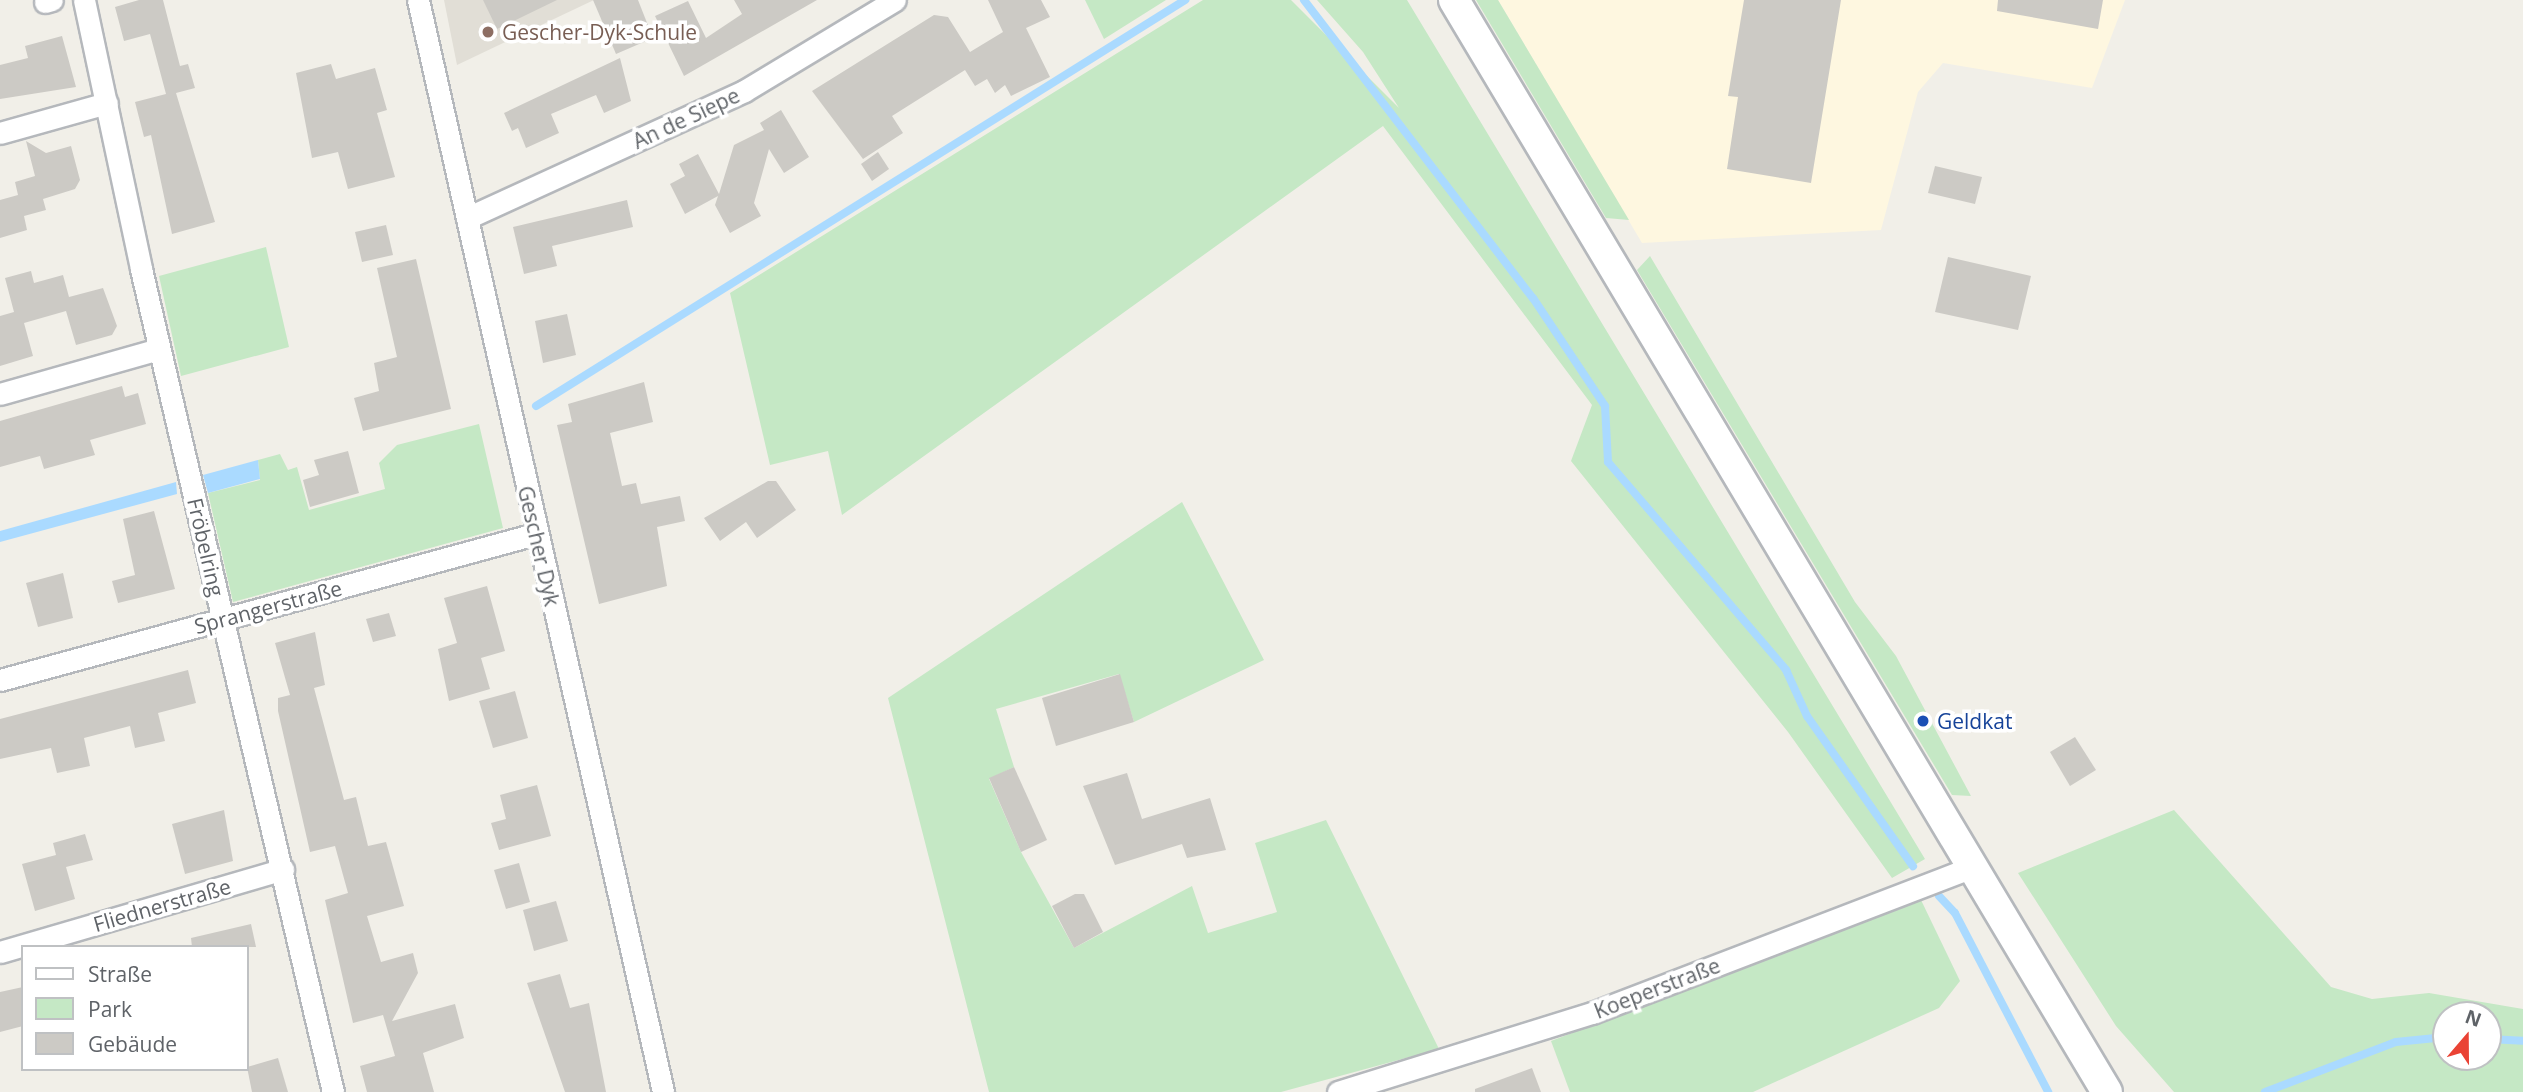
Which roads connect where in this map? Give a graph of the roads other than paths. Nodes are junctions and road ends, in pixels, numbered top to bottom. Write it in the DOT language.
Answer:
graph roads {
  1 [pos="85,0"];
  2 [pos="418,0"];
  3 [pos="895,0"];
  4 [pos="1454,0"];
  5 [pos="107,103"];
  6 [pos="0,133"];
  7 [pos="467,218"];
  8 [pos="159,349"];
  9 [pos="0,394"];
  10 [pos="535,534"];
  11 [pos="223,620"];
  12 [pos="0,680"];
  13 [pos="1970,868"];
  14 [pos="283,869"];
  15 [pos="24,945"];
  16 [pos="21,946"];
  17 [pos="0,952"];
  18 [pos="333,1092"];
  19 [pos="663,1092"];
  20 [pos="1338,1092"];
  21 [pos="2107,1092"];
  1 -- 5 [label="street, Fröbelring"];
  2 -- 7 [label="street, Gescher Dyk"];
  3 -- 7 [label="street, An de Siepe"];
  4 -- 13 [label="main road"];
  5 -- 6 [label="street"];
  5 -- 8 [label="street, Fröbelring"];
  7 -- 10 [label="street, Gescher Dyk"];
  8 -- 9 [label="street"];
  8 -- 11 [label="street, Fröbelring"];
  10 -- 11 [label="street, Sprangerstraße"];
  10 -- 19 [label="street, Gescher Dyk"];
  11 -- 12 [label="street, Sprangerstraße"];
  11 -- 14 [label="street, Fröbelring"];
  13 -- 20 [label="street, Koeperstraße"];
  13 -- 21 [label="main road"];
  14 -- 15 [label="street, Fliednerstraße"];
  14 -- 18 [label="street, Fröbelring"];
  16 -- 17 [label="street, Fliednerstraße"];
}
